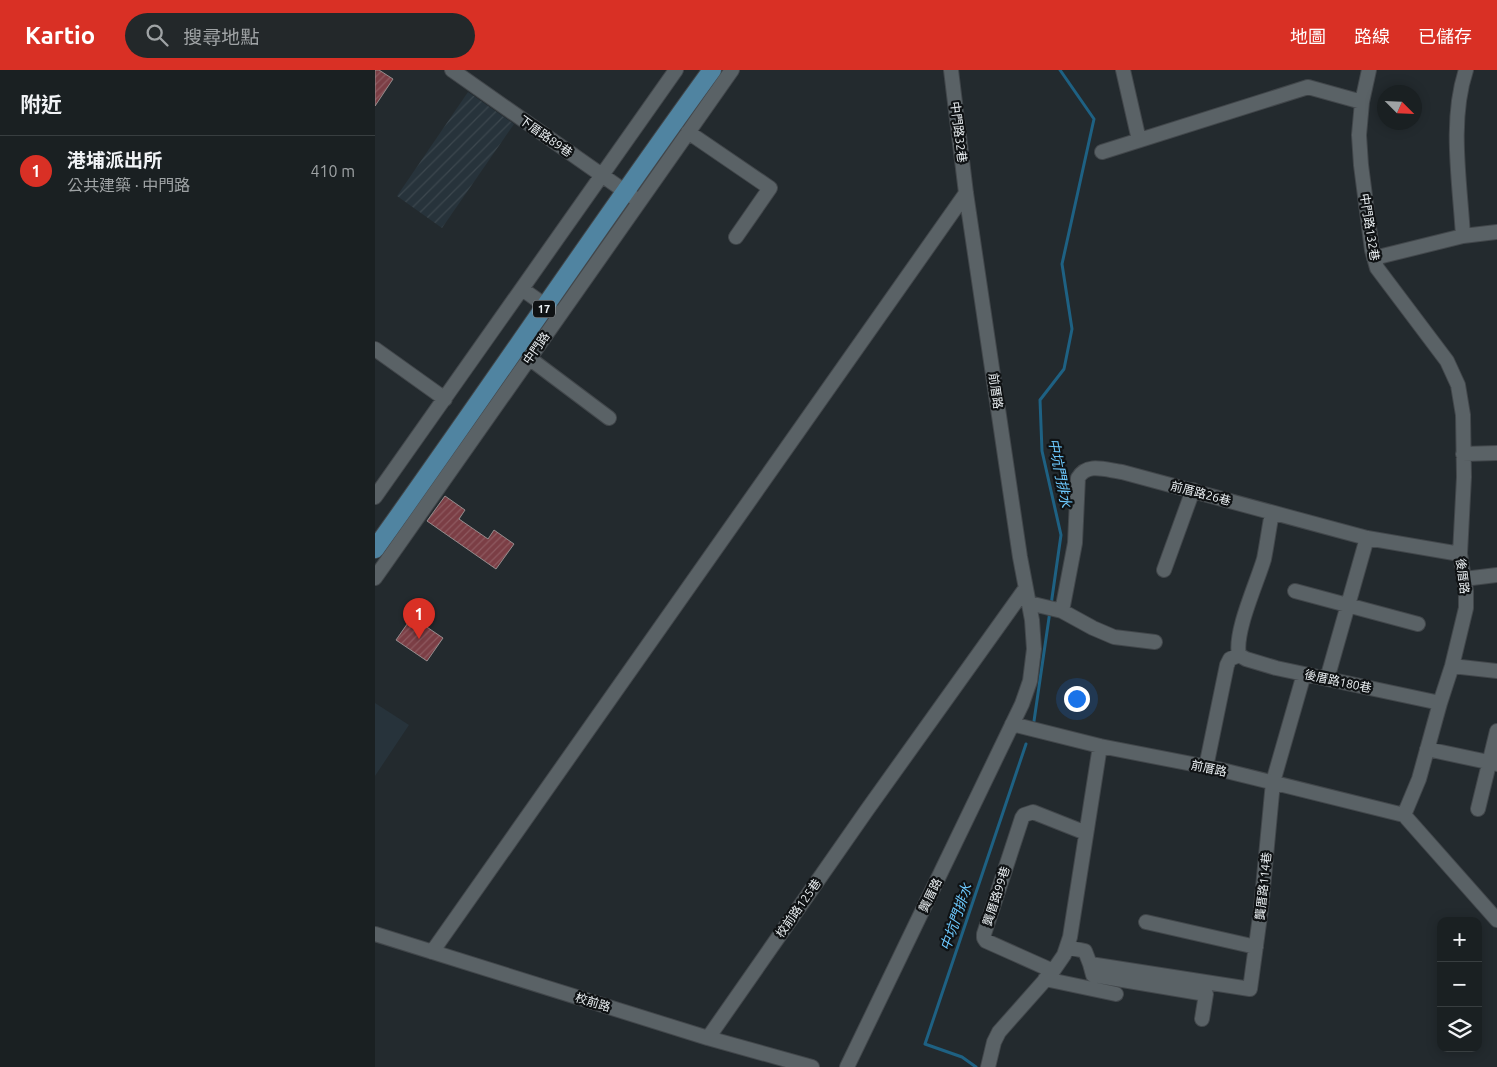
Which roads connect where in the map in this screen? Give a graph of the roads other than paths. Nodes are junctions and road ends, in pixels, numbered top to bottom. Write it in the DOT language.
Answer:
graph roads {
  1 [pos="452,70"];
  2 [pos="676,70"];
  3 [pos="699,70"];
  4 [pos="712,70"];
  5 [pos="732,70"];
  6 [pos="951,70"];
  7 [pos="1123,70"];
  8 [pos="1369,70"];
  9 [pos="1466,70"];
  10 [pos="1362,102"];
  11 [pos="689,132"];
  12 [pos="1139,140"];
  13 [pos="1102,152"];
  14 [pos="602,175"];
  15 [pos="621,189"];
  16 [pos="966,193"];
  17 [pos="640,202"];
  18 [pos="1497,232"];
  19 [pos="1463,236"];
  20 [pos="736,237"];
  21 [pos="1374,258"];
  22 [pos="522,289"];
  23 [pos="548,307"];
  24 [pos="375,349"];
  25 [pos="529,358"];
  26 [pos="1447,361"];
  27 [pos="445,399"];
  28 [pos="609,418"];
  29 [pos="1497,453"];
  30 [pos="1463,454"];
  31 [pos="1193,490"];
  32 [pos="375,497"];
  33 [pos="1272,513"];
  34 [pos="375,530"];
  35 [pos="1367,538"];
  36 [pos="375,549"];
  37 [pos="1460,554"];
  38 [pos="1164,570"];
  39 [pos="1497,575"];
  40 [pos="375,578"];
  41 [pos="1464,579"];
  42 [pos="1025,588"];
  43 [pos="1295,591"];
  44 [pos="1029,603"];
  45 [pos="1348,605"];
  46 [pos="1054,609"];
  47 [pos="1418,624"];
  48 [pos="1155,642"];
  49 [pos="1239,655"];
  50 [pos="1452,666"];
  51 [pos="1497,671"];
  52 [pos="1304,674"];
  53 [pos="1327,679"];
  54 [pos="1440,703"];
  55 [pos="1013,724"];
  56 [pos="1497,732"];
  57 [pos="1100,746"];
  58 [pos="1427,749"];
  59 [pos="1493,763"];
  60 [pos="1206,767"];
  61 [pos="1273,782"];
  62 [pos="1478,809"];
  63 [pos="1403,814"];
  64 [pos="1086,833"];
  65 [pos="1497,920"];
  66 [pos="1146,922"];
  67 [pos="375,934"];
  68 [pos="1067,947"];
  69 [pos="1256,947"];
  70 [pos="433,952"];
  71 [pos="1090,964"];
  72 [pos="1049,975"];
  73 [pos="1116,994"];
  74 [pos="1203,1019"];
  75 [pos="708,1038"];
  76 [pos="989,1065"];
  77 [pos="812,1067"];
  78 [pos="847,1067"];
  1 -- 14 [label="street, 下厝路89巷"];
  2 -- 14 [label="street"];
  3 -- 15 [label="main road, 中門路 / 17"];
  4 -- 15 [label="main road, 中門路 / 17"];
  5 -- 11 [label="street, 中門路"];
  6 -- 16 [label="street, 中門路32巷"];
  7 -- 12 [label="street"];
  8 -- 10 [label="street, 中門路132巷"];
  9 -- 19 [label="street"];
  10 -- 12 [label="street"];
  10 -- 21 [label="street, 中門路132巷"];
  11 -- 17 [label="street, 中門路"];
  11 -- 20 [label="street"];
  12 -- 13 [label="street"];
  14 -- 15 [label="street, 下厝路89巷"];
  14 -- 22 [label="street"];
  15 -- 17 [label="street, 下厝路89巷"];
  15 -- 23 [label="main road, 中門路 / 17"];
  16 -- 42 [label="street, 前厝路"];
  16 -- 70 [label="street"];
  17 -- 23 [label="street, 中門路"];
  18 -- 19 [label="street"];
  19 -- 21 [label="street"];
  21 -- 26 [label="street, 中門路132巷"];
  22 -- 23 [label="street"];
  22 -- 27 [label="street"];
  23 -- 25 [label="street, 中門路"];
  23 -- 34 [label="main road, 中門路 / 17"];
  23 -- 36 [label="main road, 中門路 / 17"];
  24 -- 27 [label="street"];
  25 -- 28 [label="street"];
  25 -- 40 [label="street, 中門路"];
  26 -- 30 [label="street, 後厝路"];
  27 -- 32 [label="street"];
  29 -- 30 [label="street"];
  30 -- 37 [label="street, 後厝路"];
  31 -- 33 [label="street, 前厝路26巷"];
  31 -- 38 [label="street"];
  31 -- 46 [label="street, 前厝路26巷"];
  33 -- 35 [label="street, 前厝路26巷"];
  33 -- 49 [label="street"];
  35 -- 37 [label="street, 前厝路26巷"];
  35 -- 45 [label="street"];
  37 -- 41 [label="street, 後厝路"];
  39 -- 41 [label="street"];
  41 -- 50 [label="street, 後厝路"];
  42 -- 44 [label="street, 前厝路"];
  42 -- 75 [label="street, 校前路125巷"];
  43 -- 45 [label="street"];
  44 -- 46 [label="street"];
  44 -- 55 [label="street, 前厝路"];
  45 -- 47 [label="street"];
  45 -- 53 [label="street"];
  46 -- 48 [label="street"];
  49 -- 52 [label="street, 後厝路180巷"];
  49 -- 60 [label="street"];
  50 -- 51 [label="street"];
  50 -- 54 [label="street, 後厝路"];
  52 -- 53 [label="street, 後厝路180巷"];
  52 -- 61 [label="street, 龔厝路114巷"];
  53 -- 54 [label="street, 後厝路180巷"];
  54 -- 58 [label="street, 後厝路"];
  55 -- 57 [label="street, 前厝路"];
  55 -- 78 [label="street, 龔厝路"];
  56 -- 59 [label="street"];
  57 -- 60 [label="street, 前厝路"];
  57 -- 64 [label="street"];
  58 -- 59 [label="street"];
  58 -- 63 [label="street, 後厝路"];
  59 -- 62 [label="street"];
  60 -- 61 [label="street, 前厝路"];
  61 -- 63 [label="street, 前厝路"];
  61 -- 69 [label="street, 龔厝路114巷"];
  63 -- 65 [label="street"];
  64 -- 68 [label="street"];
  64 -- 72 [label="street, 龔厝路99巷"];
  66 -- 69 [label="street"];
  67 -- 70 [label="street, 校前路"];
  68 -- 71 [label="street"];
  68 -- 72 [label="street"];
  69 -- 71 [label="street, 龔厝路114巷"];
  70 -- 75 [label="street, 校前路"];
  71 -- 74 [label="street"];
  72 -- 73 [label="street"];
  72 -- 76 [label="street"];
  75 -- 77 [label="street, 校前路"];
}
